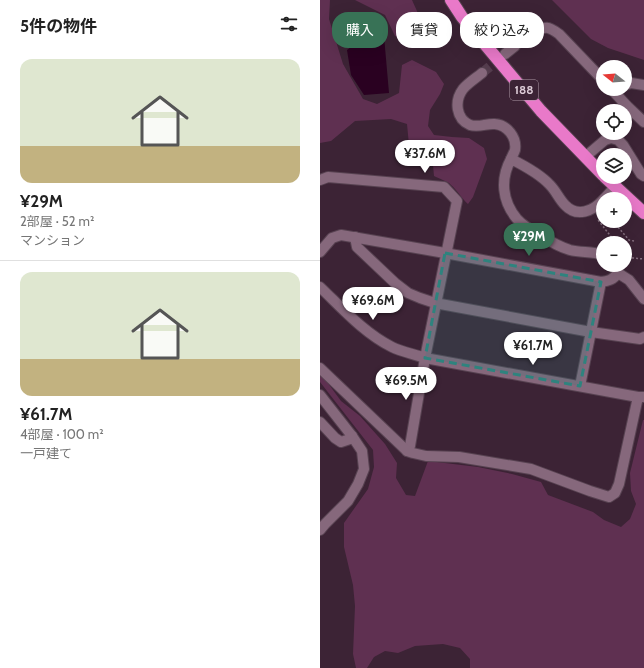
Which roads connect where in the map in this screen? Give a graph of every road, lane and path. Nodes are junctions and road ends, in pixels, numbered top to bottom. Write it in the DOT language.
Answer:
graph roads {
  1 [pos="451,0"];
  2 [pos="544,28"];
  3 [pos="513,48"];
  4 [pos="506,54"];
  5 [pos="482,73"];
  6 [pos="596,73"];
  7 [pos="632,83"];
  8 [pos="644,85"];
  9 [pos="620,96"];
  10 [pos="644,122"];
  11 [pos="585,157"];
  12 [pos="511,159"];
  13 [pos="596,168"];
  14 [pos="644,176"];
  15 [pos="320,180"];
  16 [pos="612,184"];
  17 [pos="615,187"];
  18 [pos="611,192"];
  19 [pos="596,206"];
  20 [pos="644,213"];
  21 [pos="604,228"];
  22 [pos="619,228"];
  23 [pos="611,236"];
  24 [pos="355,238"];
  25 [pos="634,241"];
  26 [pos="320,252"];
  27 [pos="445,253"];
  28 [pos="596,253"];
  29 [pos="632,258"];
  30 [pos="644,259"];
  31 [pos="615,272"];
  32 [pos="620,272"];
  33 [pos="601,282"];
  34 [pos="320,287"];
  35 [pos="644,299"];
  36 [pos="435,303"];
  37 [pos="591,332"];
  38 [pos="644,337"];
  39 [pos="425,358"];
  40 [pos="320,368"];
  41 [pos="580,386"];
  42 [pos="320,395"];
  43 [pos="641,397"];
  44 [pos="320,422"];
  45 [pos="352,436"];
  46 [pos="407,451"];
  47 [pos="320,530"];
  1 -- 11 [label="highway, 188"];
  2 -- 6 [label="street"];
  3 -- 4 [label="street"];
  5 -- 12 [label="street"];
  7 -- 8 [label="street"];
  9 -- 10 [label="street"];
  11 -- 13 [label="highway, 188"];
  11 -- 14 [label="street"];
  12 -- 19 [label="street"];
  12 -- 28 [label="street"];
  15 -- 27 [label="street"];
  16 -- 17 [label="highway, 188"];
  17 -- 18 [label="street"];
  17 -- 20 [label="highway, 188"];
  21 -- 23 [label="path"];
  22 -- 25 [label="path"];
  24 -- 26 [label="street"];
  24 -- 27 [label="street"];
  24 -- 36 [label="street"];
  27 -- 33 [label="street"];
  27 -- 36 [label="street"];
  29 -- 30 [label="path"];
  31 -- 33 [label="street"];
  32 -- 35 [label="street"];
  33 -- 37 [label="street"];
  34 -- 39 [label="street"];
  36 -- 37 [label="street"];
  36 -- 39 [label="street"];
  37 -- 38 [label="street"];
  37 -- 41 [label="street"];
  39 -- 41 [label="street"];
  39 -- 46 [label="street"];
  40 -- 46 [label="street"];
  41 -- 43 [label="street"];
  42 -- 45 [label="street"];
  43 -- 46 [label="street"];
  44 -- 45 [label="street"];
  45 -- 47 [label="street"];
}
